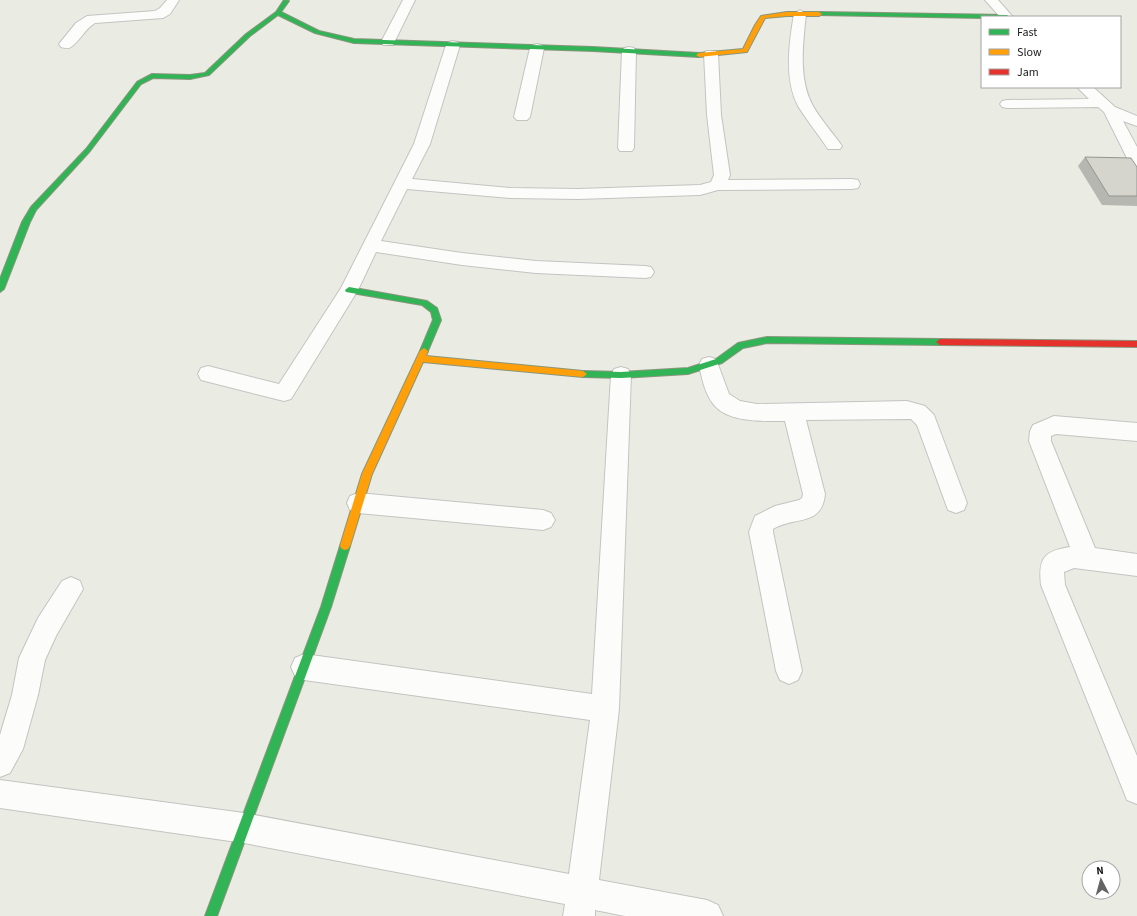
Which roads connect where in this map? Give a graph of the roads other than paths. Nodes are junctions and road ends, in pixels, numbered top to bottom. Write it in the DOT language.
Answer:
graph roads {
  1 [pos="173,0"];
  2 [pos="286,0"];
  3 [pos="409,0"];
  4 [pos="991,0"];
  5 [pos="278,13"];
  6 [pos="800,14"];
  7 [pos="1006,16"];
  8 [pos="981,17"];
  9 [pos="388,42"];
  10 [pos="66,44"];
  11 [pos="453,46"];
  12 [pos="537,48"];
  13 [pos="629,51"];
  14 [pos="711,54"];
  15 [pos="1085,88"];
  16 [pos="1007,104"];
  17 [pos="1105,107"];
  18 [pos="522,117"];
  19 [pos="1137,121"];
  20 [pos="834,146"];
  21 [pos="626,148"];
  22 [pos="1137,162"];
  23 [pos="402,184"];
  24 [pos="852,184"];
  25 [pos="718,185"];
  26 [pos="370,245"];
  27 [pos="645,272"];
  28 [pos="0,289"];
  29 [pos="348,290"];
  30 [pos="1137,344"];
  31 [pos="421,359"];
  32 [pos="708,365"];
  33 [pos="208,374"];
  34 [pos="621,375"];
  35 [pos="793,412"];
  36 [pos="1137,432"];
  37 [pos="956,502"];
  38 [pos="358,503"];
  39 [pos="543,520"];
  40 [pos="1087,559"];
  41 [pos="1137,565"];
  42 [pos="70,589"];
  43 [pos="304,667"];
  44 [pos="789,671"];
  45 [pos="605,709"];
  46 [pos="0,763"];
  47 [pos="1137,790"];
  48 [pos="0,794"];
  49 [pos="244,828"];
  50 [pos="581,904"];
  51 [pos="211,916"];
  52 [pos="707,916"];
  1 -- 10 [label="street"];
  2 -- 5 [label="street"];
  3 -- 9 [label="street"];
  4 -- 7 [label="street"];
  5 -- 9 [label="street"];
  5 -- 28 [label="street"];
  6 -- 8 [label="street"];
  6 -- 14 [label="street"];
  6 -- 20 [label="street"];
  9 -- 11 [label="street"];
  11 -- 12 [label="street"];
  11 -- 23 [label="street"];
  12 -- 13 [label="street"];
  12 -- 18 [label="street"];
  13 -- 14 [label="street"];
  13 -- 21 [label="street"];
  14 -- 25 [label="street"];
  15 -- 17 [label="street"];
  16 -- 17 [label="street"];
  17 -- 19 [label="street"];
  17 -- 22 [label="street"];
  23 -- 25 [label="street"];
  23 -- 26 [label="street"];
  24 -- 25 [label="street"];
  26 -- 27 [label="street"];
  26 -- 29 [label="street"];
  29 -- 31 [label="street"];
  29 -- 33 [label="street"];
  30 -- 32 [label="street"];
  31 -- 34 [label="street"];
  31 -- 38 [label="street"];
  32 -- 34 [label="street"];
  32 -- 35 [label="street"];
  34 -- 45 [label="street"];
  35 -- 37 [label="street"];
  35 -- 44 [label="street"];
  36 -- 40 [label="street"];
  38 -- 39 [label="street"];
  38 -- 43 [label="street"];
  40 -- 41 [label="street"];
  40 -- 47 [label="street"];
  42 -- 46 [label="street"];
  43 -- 45 [label="street"];
  43 -- 49 [label="street"];
  45 -- 50 [label="street"];
  48 -- 49 [label="street"];
  49 -- 50 [label="street"];
  49 -- 51 [label="street"];
  50 -- 52 [label="street"];
}
